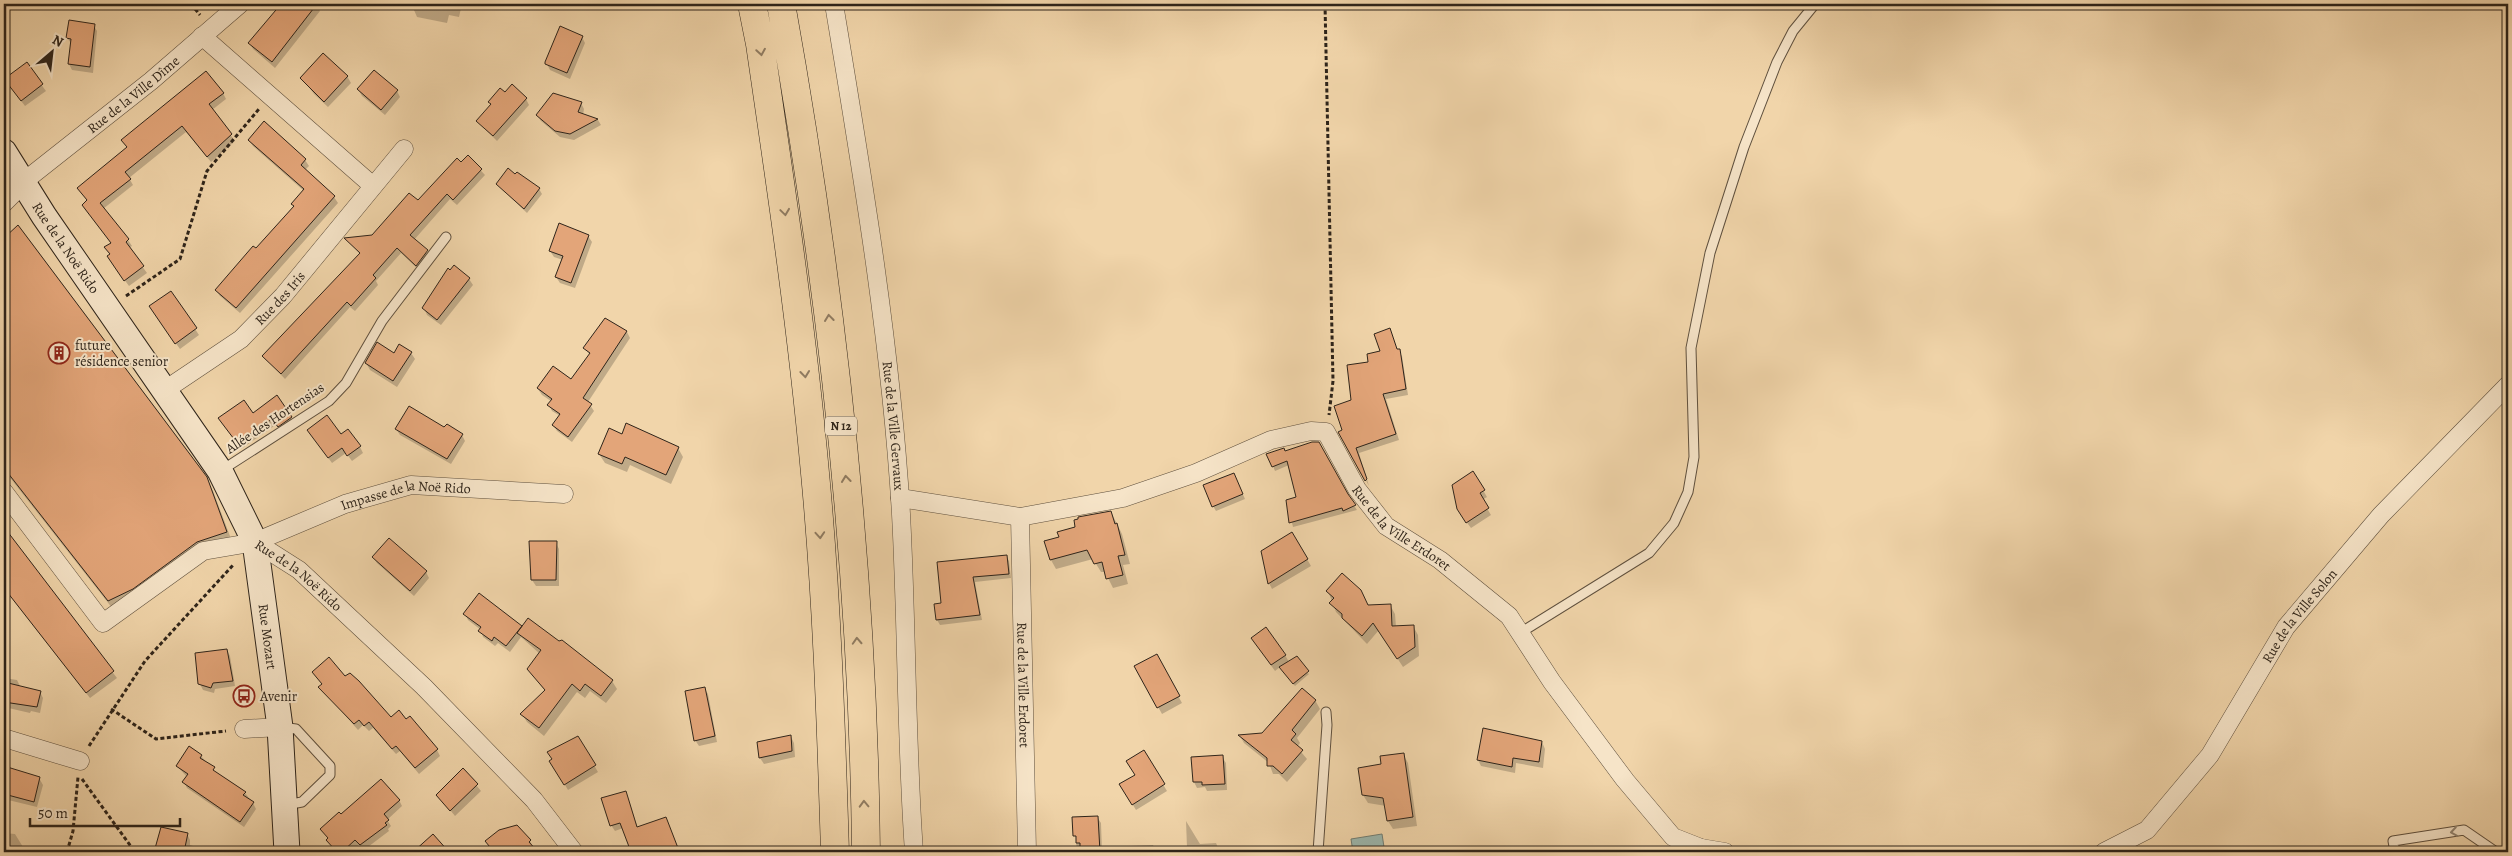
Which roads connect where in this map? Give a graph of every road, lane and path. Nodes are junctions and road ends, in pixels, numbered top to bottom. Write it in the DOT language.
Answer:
graph roads {
  1 [pos="240,4"];
  2 [pos="752,4"];
  3 [pos="781,4"];
  4 [pos="834,4"];
  5 [pos="1325,4"];
  6 [pos="1815,4"];
  7 [pos="202,36"];
  8 [pos="269,97"];
  9 [pos="404,149"];
  10 [pos="4,152"];
  11 [pos="23,184"];
  12 [pos="374,186"];
  13 [pos="4,203"];
  14 [pos="446,237"];
  15 [pos="107,308"];
  16 [pos="2508,385"];
  17 [pos="165,390"];
  18 [pos="1326,432"];
  19 [pos="220,471"];
  20 [pos="4,492"];
  21 [pos="564,494"];
  22 [pos="900,498"];
  23 [pos="1020,517"];
  24 [pos="255,542"];
  25 [pos="1520,633"];
  26 [pos="111,709"];
  27 [pos="1326,712"];
  28 [pos="280,727"];
  29 [pos="244,729"];
  30 [pos="4,738"];
  31 [pos="80,761"];
  32 [pos="286,805"];
  33 [pos="1701,848"];
  34 [pos="67,852"];
  35 [pos="135,852"];
  36 [pos="287,852"];
  37 [pos="574,852"];
  38 [pos="834,852"];
  39 [pos="866,852"];
  40 [pos="914,852"];
  41 [pos="1027,852"];
  42 [pos="1318,852"];
  43 [pos="1683,852"];
  44 [pos="1725,852"];
  45 [pos="2104,852"];
  46 [pos="2395,852"];
  47 [pos="2496,852"];
  1 -- 7 [label="street, Rue de la Ville Dîme"];
  2 -- 38 [label="highway, N 12, one-way"];
  39 -- 3 [label="highway, N 12, one-way"];
  4 -- 22 [label="street, Rue de la Ville Gervaux"];
  5 -- 18 [label="path"];
  6 -- 25 [label="lane"];
  7 -- 8 [label="street"];
  7 -- 11 [label="street, Rue de la Ville Dîme"];
  8 -- 12 [label="street"];
  8 -- 15 [label="path"];
  9 -- 12 [label="street, Rue des Iris"];
  10 -- 11 [label="street, Rue de la Noë Rido"];
  11 -- 13 [label="street, Rue de la Ville Dîme"];
  11 -- 15 [label="street, Rue de la Noë Rido"];
  12 -- 17 [label="street, Rue des Iris"];
  14 -- 19 [label="lane, Allée des Hortensias"];
  15 -- 17 [label="street, Rue de la Noë Rido"];
  16 -- 45 [label="street, Rue de la Ville Solon"];
  17 -- 19 [label="street, Rue de la Noë Rido"];
  18 -- 23 [label="street"];
  18 -- 25 [label="street, Rue de la Ville Erdoret"];
  19 -- 24 [label="street, Rue de la Noë Rido"];
  20 -- 24 [label="street, Impasse de la Noë Rido"];
  21 -- 24 [label="street, Impasse de la Noë Rido"];
  22 -- 23 [label="street"];
  22 -- 40 [label="street, Rue de la Ville Gervaux"];
  23 -- 41 [label="street, Rue de la Ville Erdoret"];
  24 -- 26 [label="path"];
  24 -- 28 [label="street, Rue Mozart"];
  24 -- 37 [label="street, Rue de la Noë Rido"];
  25 -- 33 [label="street, Rue de la Ville Erdoret"];
  26 -- 29 [label="path"];
  26 -- 31 [label="path"];
  27 -- 42 [label="lane"];
  28 -- 29 [label="street"];
  28 -- 32 [label="street, Rue Mozart"];
  28 -- 32 [label="lane"];
  30 -- 31 [label="street"];
  32 -- 36 [label="street, Rue Mozart"];
  33 -- 43 [label="street"];
  33 -- 44 [label="street"];
  34 -- 35 [label="path"];
  47 -- 46 [label="lane, one-way"];
}
